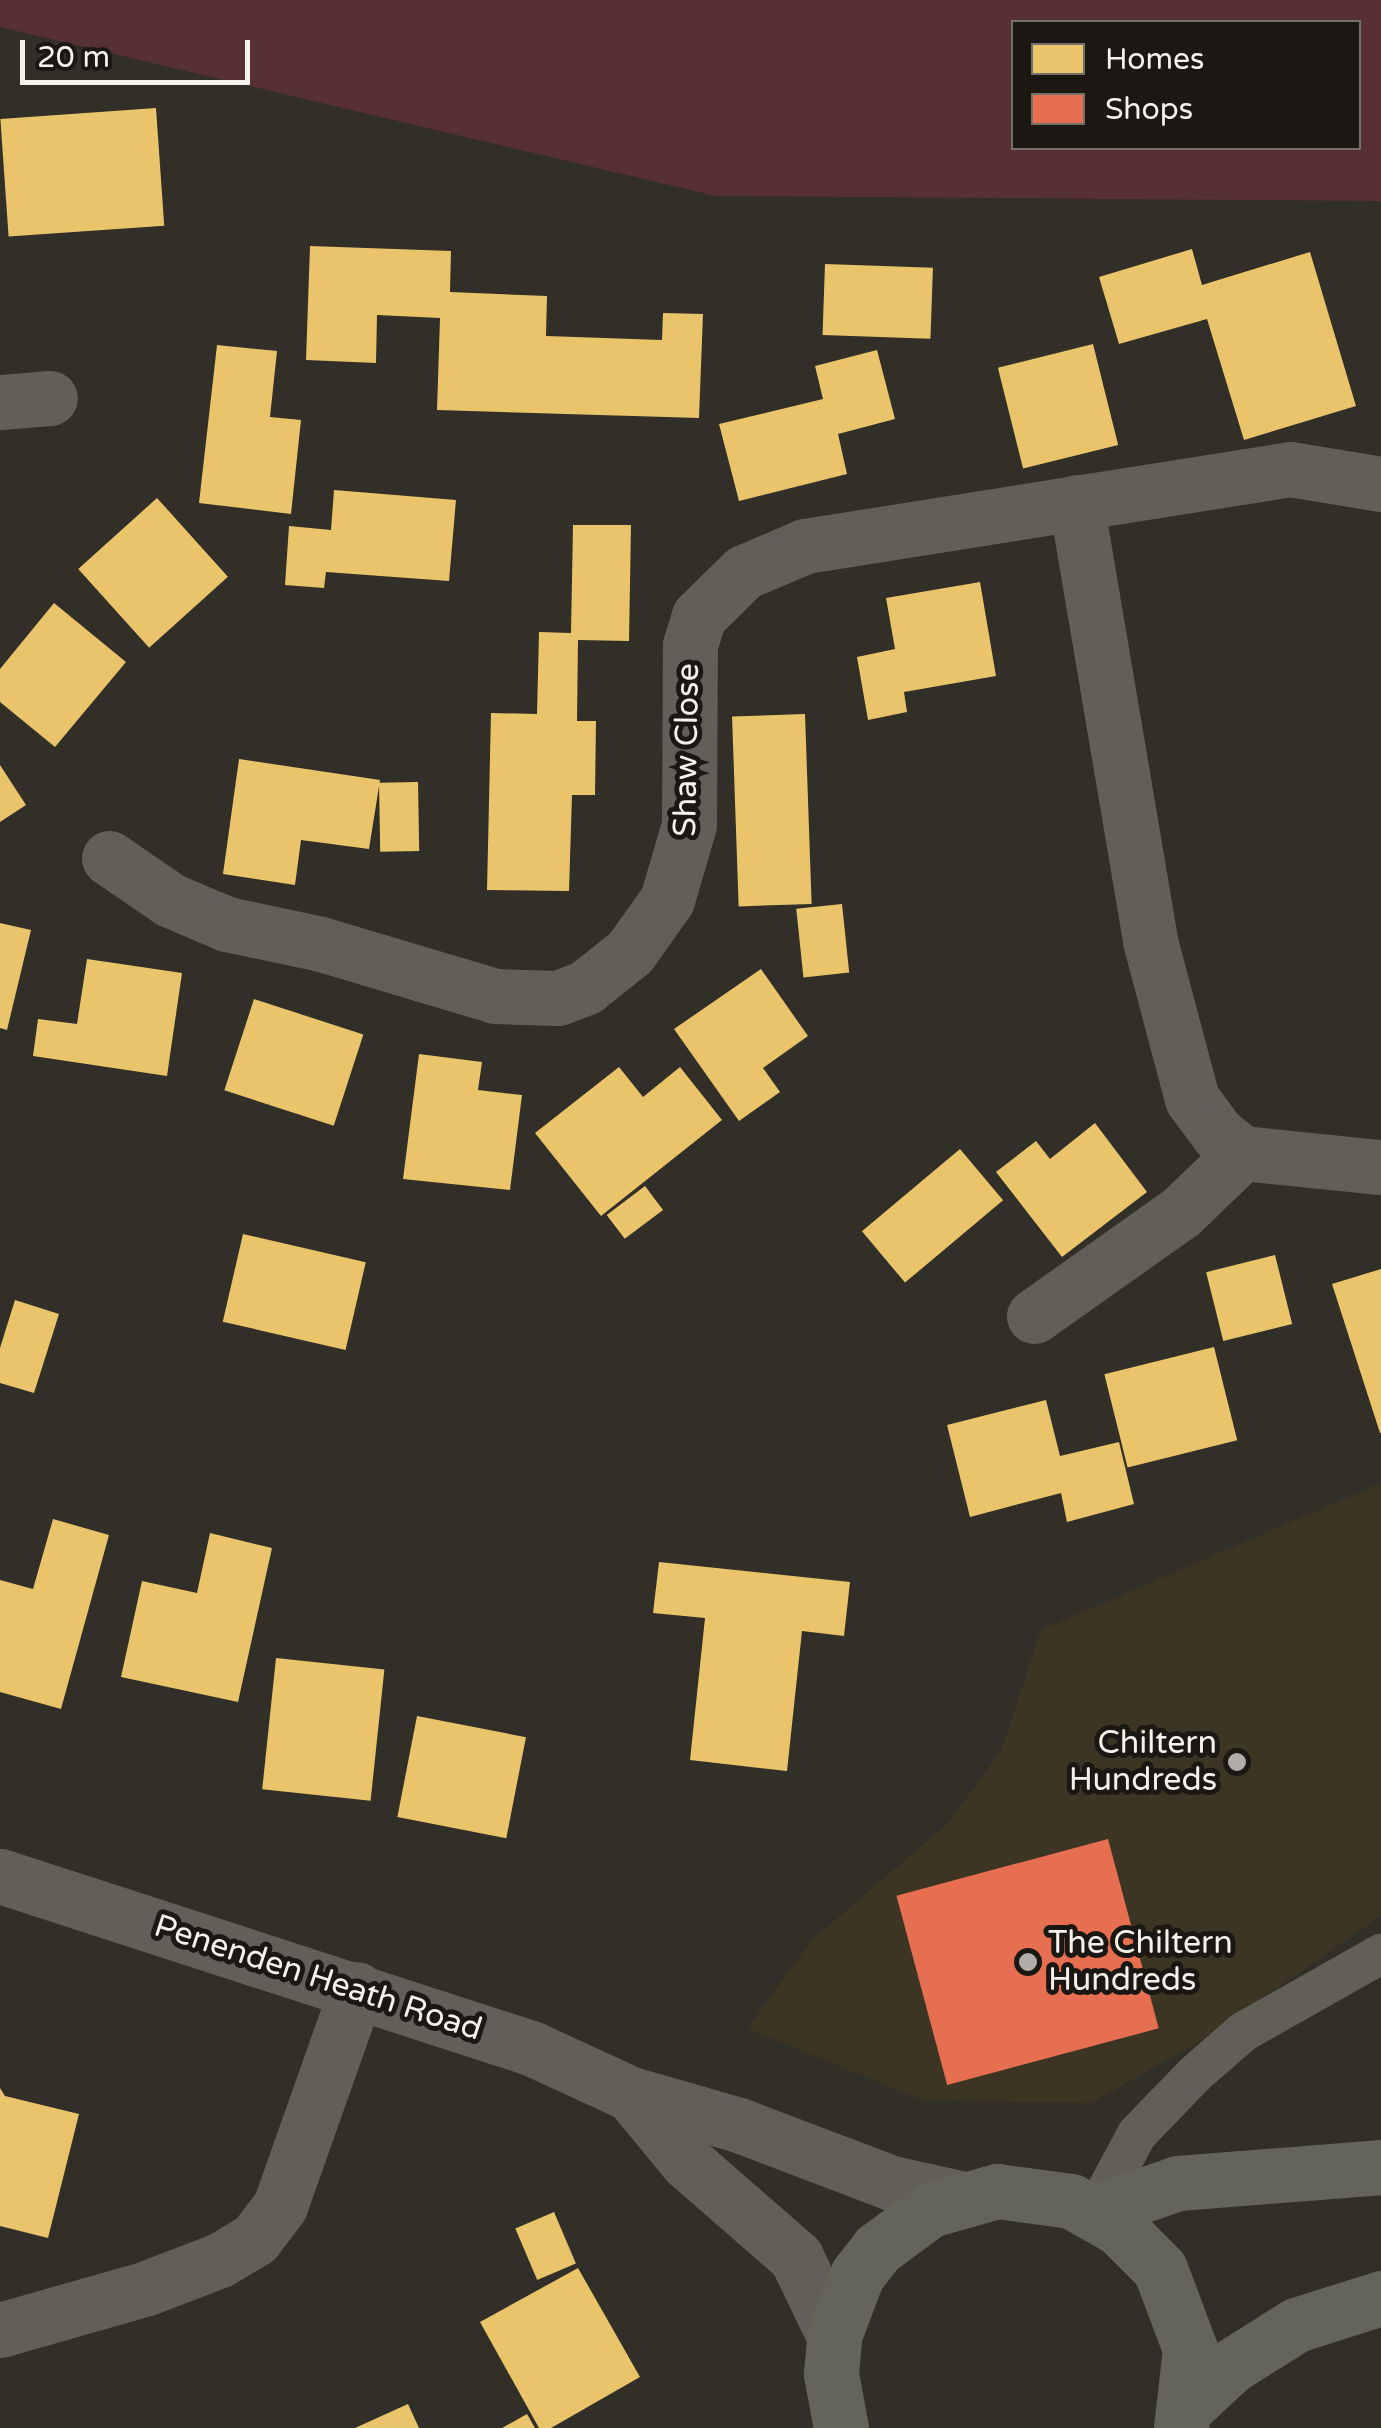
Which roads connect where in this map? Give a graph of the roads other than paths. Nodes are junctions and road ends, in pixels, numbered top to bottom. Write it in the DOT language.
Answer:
graph roads {
  1 [pos="1381,484"];
  2 [pos="1076,502"];
  3 [pos="110,858"];
  4 [pos="1242,1153"];
  5 [pos="1381,1168"];
  6 [pos="1034,1316"];
  7 [pos="0,1876"];
  8 [pos="1381,1954"];
  9 [pos="358,1989"];
  10 [pos="631,2094"];
  11 [pos="1378,2165"];
  12 [pos="960,2198"];
  13 [pos="1095,2212"];
  14 [pos="1381,2298"];
  15 [pos="0,2330"];
  16 [pos="834,2336"];
  17 [pos="1184,2417"];
  18 [pos="841,2428"];
  1 -- 2 [label="street, Shaw Close"];
  2 -- 3 [label="street, Shaw Close"];
  2 -- 4 [label="street"];
  4 -- 5 [label="street"];
  4 -- 6 [label="street"];
  7 -- 9 [label="street, Penenden Heath Road"];
  8 -- 13 [label="lane"];
  9 -- 10 [label="street, Penenden Heath Road"];
  9 -- 15 [label="street"];
  10 -- 12 [label="street, Penenden Heath Road"];
  10 -- 16 [label="street, Penenden Heath Road"];
  11 -- 13 [label="highway"];
  12 -- 13 [label="highway"];
  12 -- 16 [label="highway"];
  13 -- 17 [label="highway"];
  14 -- 17 [label="highway"];
  16 -- 18 [label="highway"];
}
